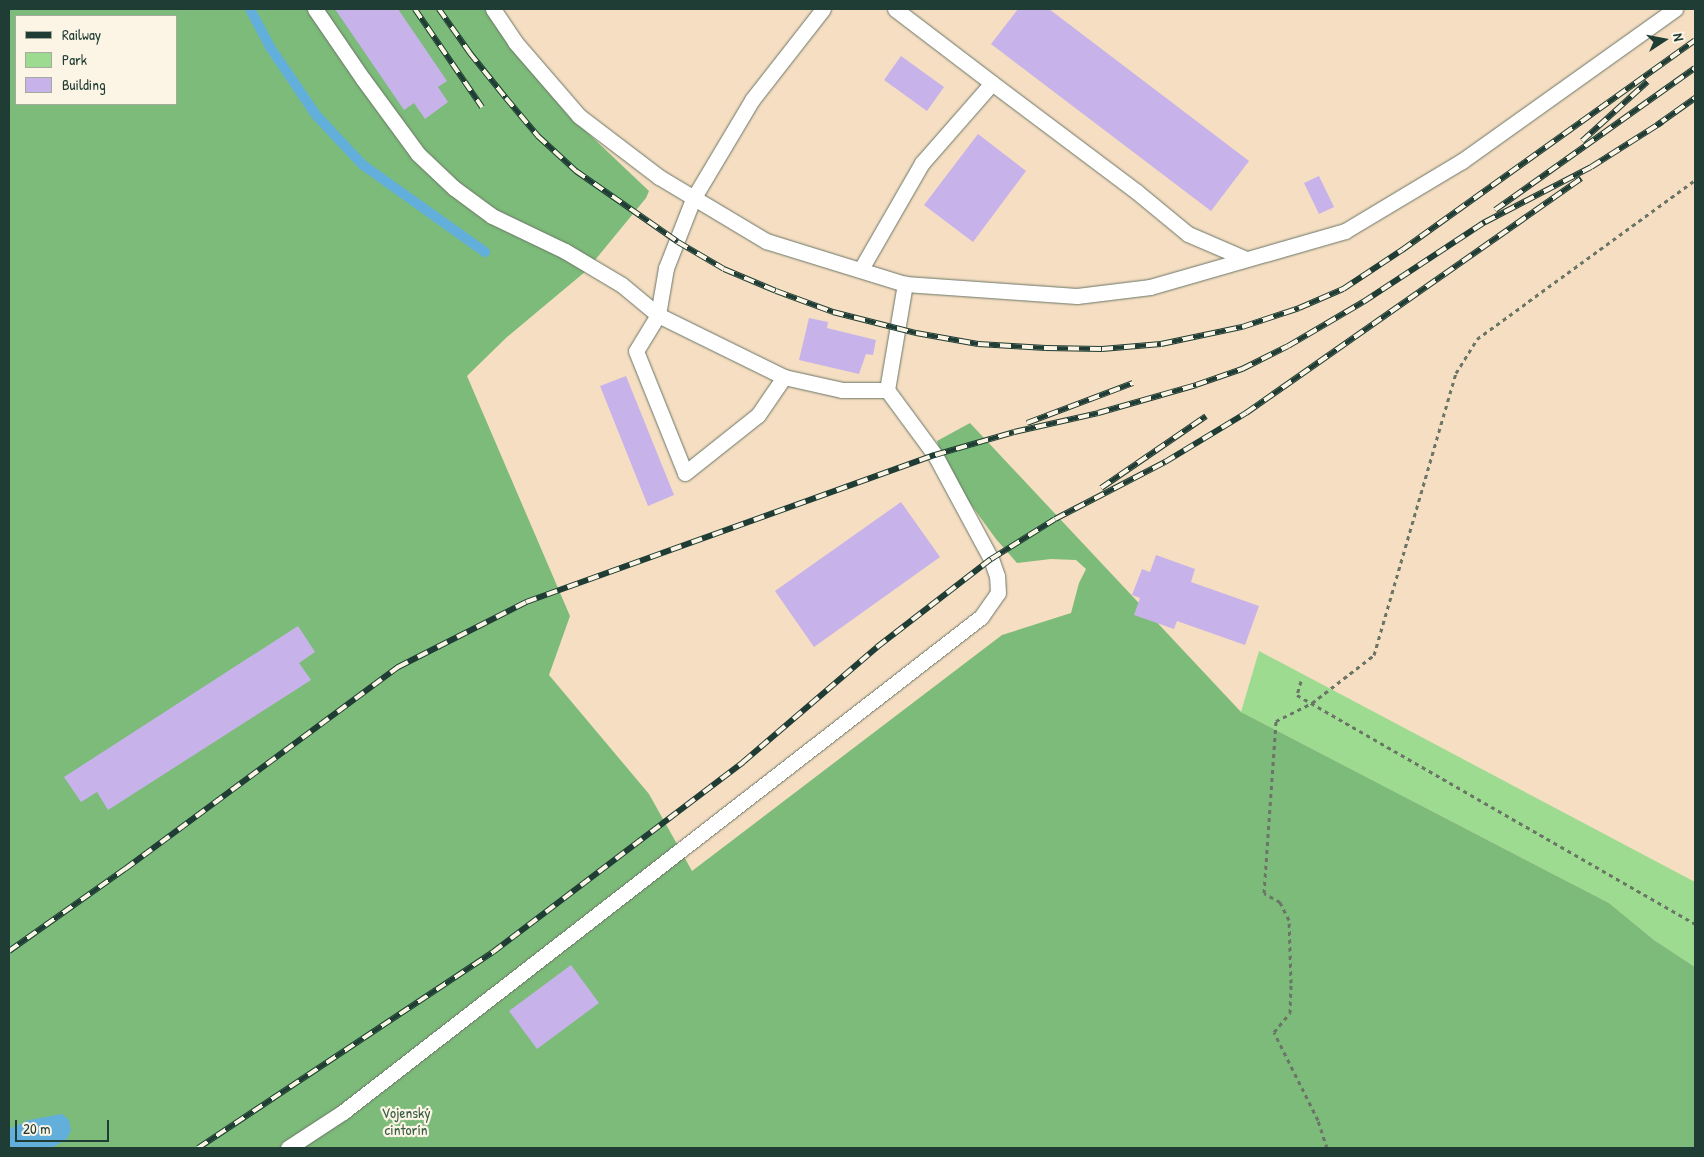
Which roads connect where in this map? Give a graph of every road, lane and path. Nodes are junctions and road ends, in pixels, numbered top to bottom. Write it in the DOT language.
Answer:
graph roads {
  1 [pos="315,9"];
  2 [pos="493,9"];
  3 [pos="823,9"];
  4 [pos="895,9"];
  5 [pos="1675,9"];
  6 [pos="992,83"];
  7 [pos="1695,180"];
  8 [pos="693,199"];
  9 [pos="1244,258"];
  10 [pos="861,269"];
  11 [pos="905,284"];
  12 [pos="658,315"];
  13 [pos="784,377"];
  14 [pos="887,390"];
  15 [pos="1301,681"];
  16 [pos="1312,703"];
  17 [pos="1695,924"];
  18 [pos="288,1148"];
  19 [pos="1327,1148"];
  1 -- 12 [label="lane"];
  2 -- 8 [label="lane"];
  3 -- 8 [label="lane"];
  4 -- 6 [label="lane"];
  5 -- 9 [label="lane"];
  6 -- 9 [label="lane"];
  6 -- 10 [label="lane"];
  7 -- 16 [label="path"];
  8 -- 10 [label="lane"];
  8 -- 12 [label="lane"];
  9 -- 11 [label="lane"];
  10 -- 11 [label="lane"];
  11 -- 14 [label="lane"];
  12 -- 13 [label="lane"];
  12 -- 13 [label="lane"];
  13 -- 14 [label="lane"];
  14 -- 18 [label="lane"];
  15 -- 16 [label="path"];
  16 -- 17 [label="path"];
  16 -- 19 [label="path"];
}
